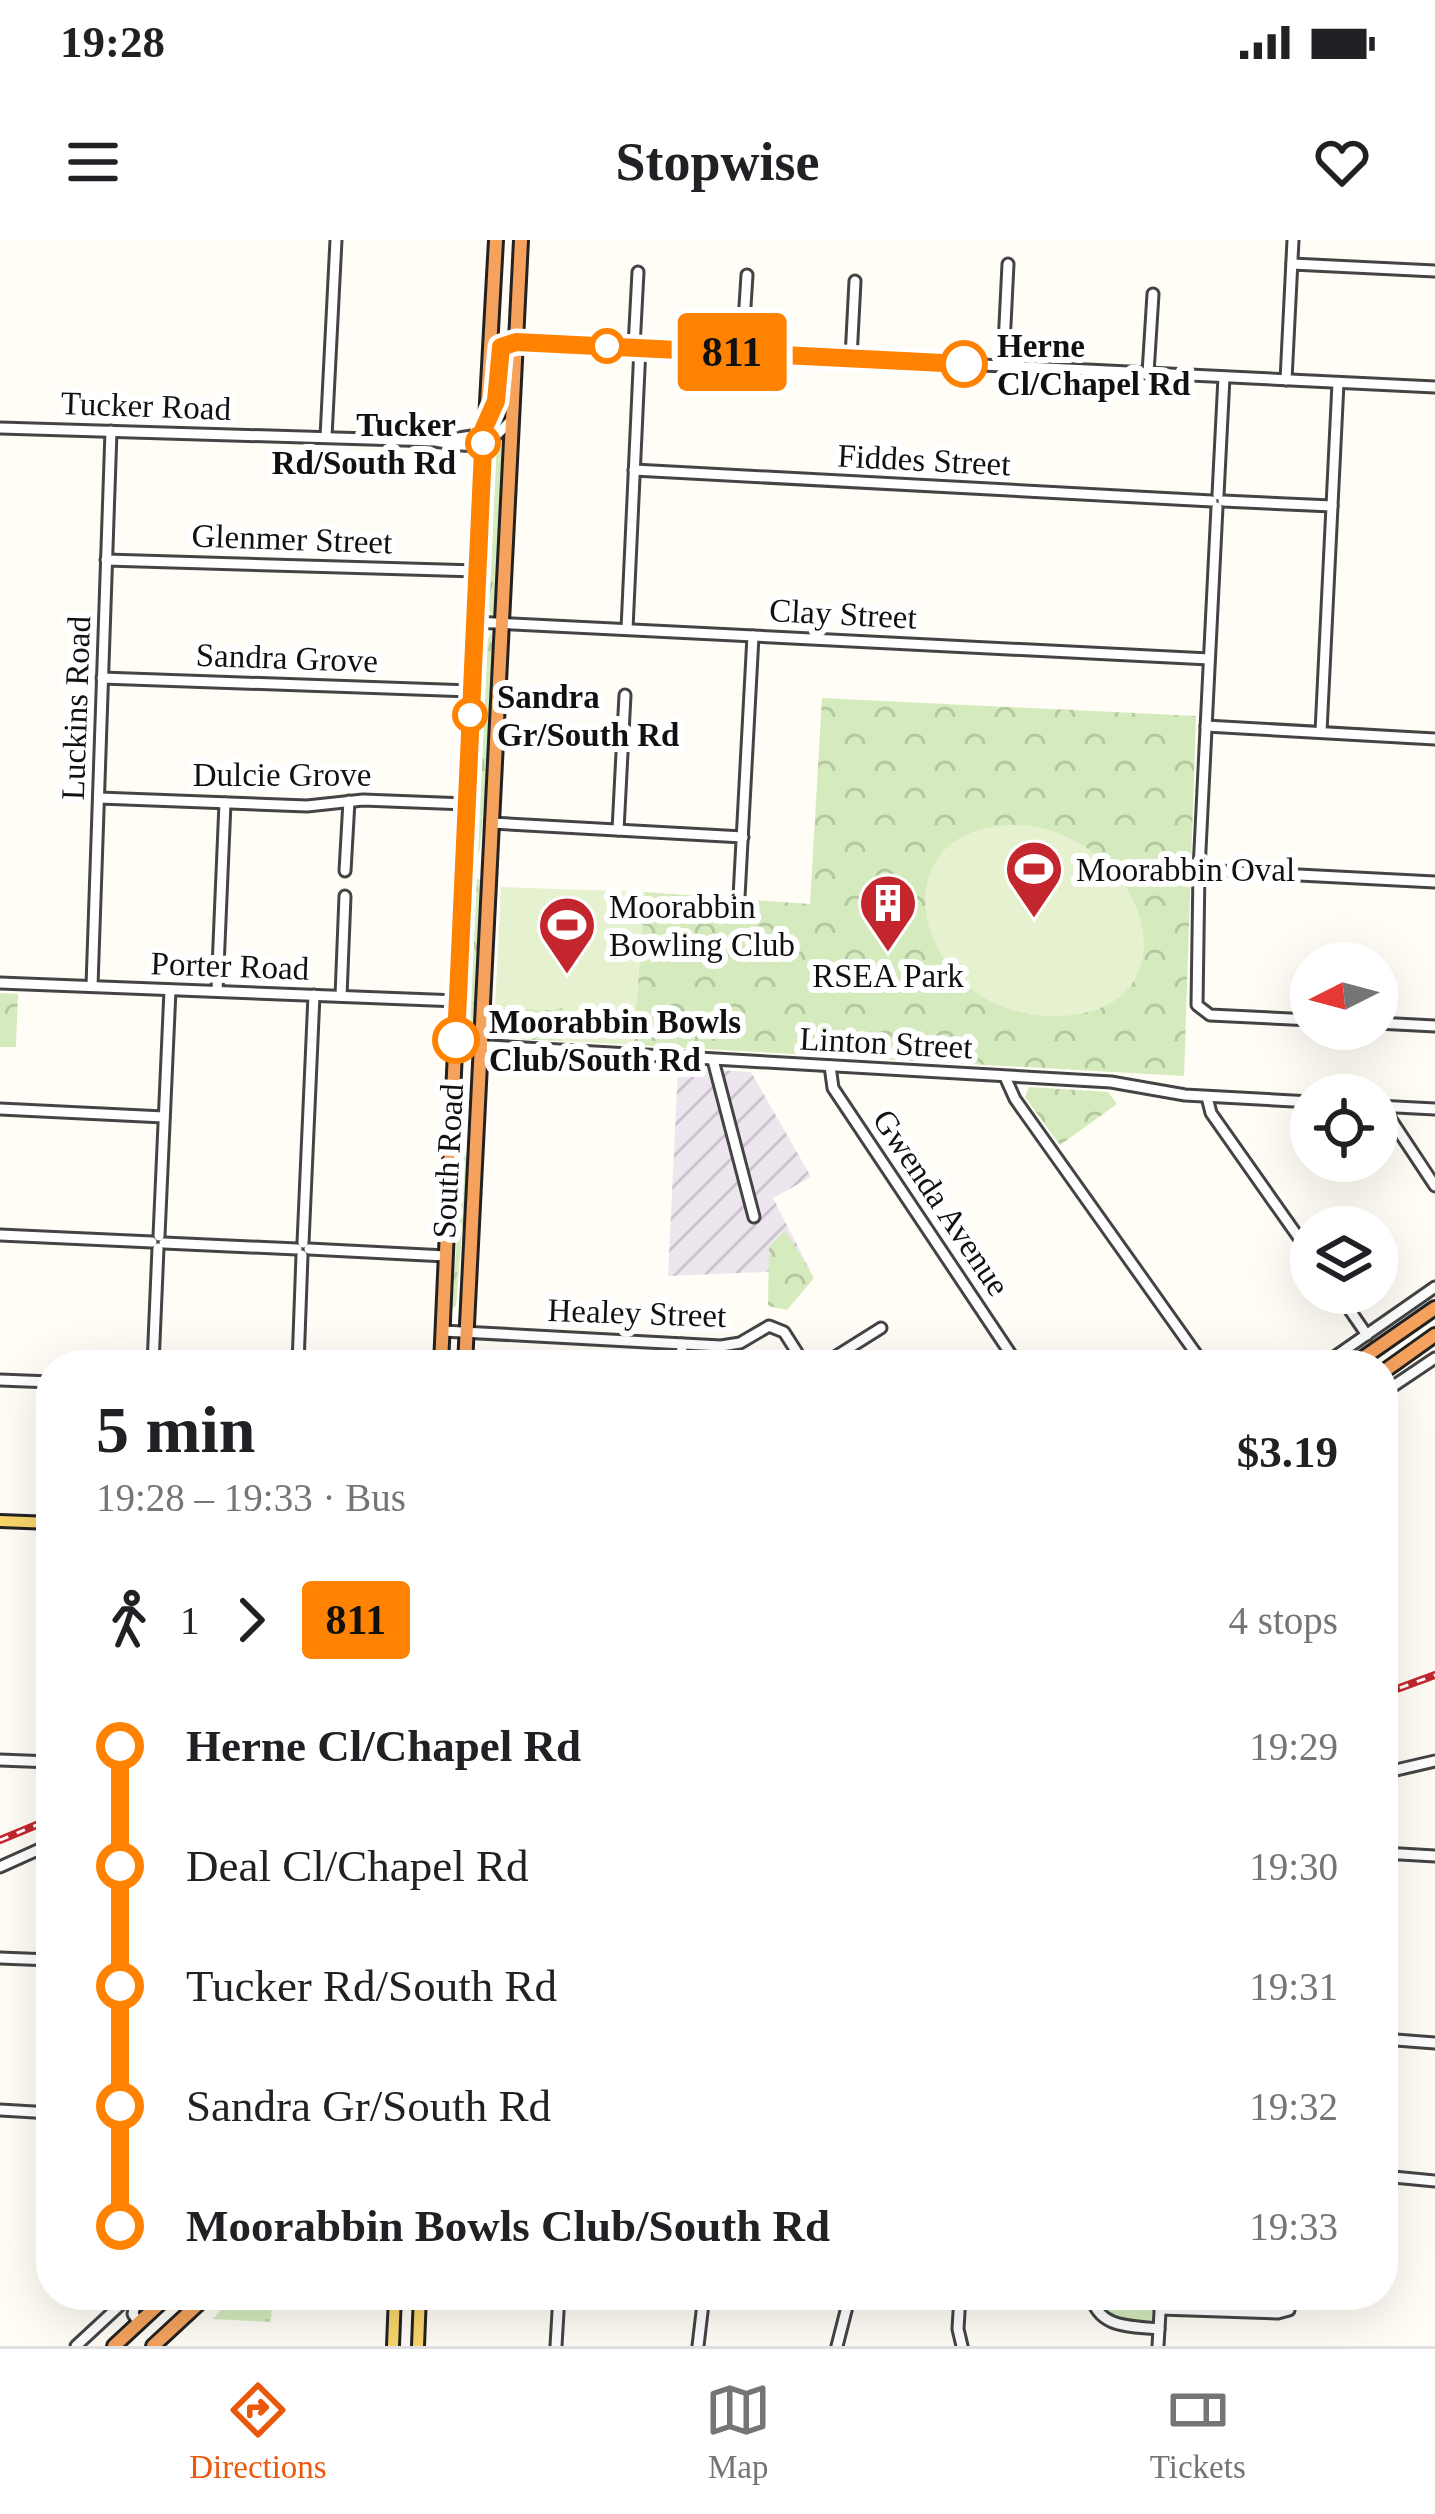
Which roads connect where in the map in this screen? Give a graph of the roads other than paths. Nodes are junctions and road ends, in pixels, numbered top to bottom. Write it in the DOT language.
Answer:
graph roads {
  1 [pos="336,240"];
  2 [pos="496,240"];
  3 [pos="521,240"];
  4 [pos="1294,240"];
  5 [pos="1008,264"];
  6 [pos="1292,264"];
  7 [pos="1435,271"];
  8 [pos="638,272"];
  9 [pos="746,275"];
  10 [pos="855,281"];
  11 [pos="1153,294"];
  12 [pos="516,342"];
  13 [pos="637,347"];
  14 [pos="742,352"];
  15 [pos="851,358"];
  16 [pos="1003,365"];
  17 [pos="1148,373"];
  18 [pos="1223,376"];
  19 [pos="1286,380"];
  20 [pos="1338,382"];
  21 [pos="1435,387"];
  22 [pos="512,419"];
  23 [pos="484,426"];
  24 [pos="0,428"];
  25 [pos="111,431"];
  26 [pos="326,437"];
  27 [pos="435,441"];
  28 [pos="483,446"];
  29 [pos="634,470"];
  30 [pos="1217,501"];
  31 [pos="1332,506"];
  32 [pos="106,560"];
  33 [pos="477,571"];
  34 [pos="474,622"];
  35 [pos="502,623"];
  36 [pos="627,629"];
  37 [pos="753,636"];
  38 [pos="1209,659"];
  39 [pos="102,678"];
  40 [pos="470,691"];
  41 [pos="626,694"];
  42 [pos="1206,726"];
  43 [pos="1321,732"];
  44 [pos="1435,739"];
  45 [pos="99,798"];
  46 [pos="349,802"];
  47 [pos="225,803"];
  48 [pos="466,804"];
  49 [pos="491,824"];
  50 [pos="618,830"];
  51 [pos="743,837"];
  52 [pos="463,868"];
  53 [pos="489,869"];
  54 [pos="1199,870"];
  55 [pos="345,871"];
  56 [pos="1435,881"];
  57 [pos="345,896"];
  58 [pos="740,897"];
  59 [pos="0,983"];
  60 [pos="92,986"];
  61 [pos="170,990"];
  62 [pos="217,991"];
  63 [pos="314,995"];
  64 [pos="340,996"];
  65 [pos="458,1001"];
  66 [pos="1290,1018"];
  67 [pos="1398,1024"];
  68 [pos="1435,1026"];
  69 [pos="456,1044"];
  70 [pos="480,1046"];
  71 [pos="713,1060"];
  72 [pos="830,1066"];
  73 [pos="1006,1079"];
  74 [pos="1208,1096"];
  75 [pos="1290,1101"];
  76 [pos="1398,1107"];
  77 [pos="0,1109"];
  78 [pos="1435,1109"];
  79 [pos="164,1117"];
  80 [pos="1398,1132"];
  81 [pos="475,1147"];
  82 [pos="451,1155"];
  83 [pos="1435,1186"];
  84 [pos="754,1217"];
  85 [pos="1290,1225"];
  86 [pos="0,1235"];
  87 [pos="158,1242"];
  88 [pos="303,1249"];
  89 [pos="446,1256"];
  90 [pos="1435,1287"];
  91 [pos="1435,1308"];
  92 [pos="1352,1314"];
  93 [pos="881,1328"];
  94 [pos="443,1331"];
  95 [pos="467,1332"];
  96 [pos="1367,1335"];
  97 [pos="1435,1335"];
  98 [pos="682,1344"];
  99 [pos="154,1350"];
  100 [pos="299,1350"];
  101 [pos="442,1350"];
  102 [pos="466,1350"];
  103 [pos="682,1350"];
  104 [pos="795,1350"];
  105 [pos="846,1350"];
  106 [pos="1008,1350"];
  107 [pos="1193,1350"];
  108 [pos="1344,1350"];
  109 [pos="1375,1350"];
  110 [pos="1435,1358"];
  111 [pos="1398,1361"];
  112 [pos="0,1380"];
  113 [pos="36,1381"];
  114 [pos="1398,1384"];
  115 [pos="0,1521"];
  116 [pos="36,1522"];
  117 [pos="0,1760"];
  118 [pos="36,1761"];
  119 [pos="1435,1761"];
  120 [pos="1398,1770"];
  121 [pos="36,1851"];
  122 [pos="1398,1854"];
  123 [pos="1435,1856"];
  124 [pos="0,1867"];
  125 [pos="0,1958"];
  126 [pos="36,1959"];
  127 [pos="1398,2040"];
  128 [pos="1435,2043"];
  129 [pos="0,2110"];
  130 [pos="36,2112"];
  131 [pos="1398,2177"];
  132 [pos="1435,2181"];
  133 [pos="117,2310"];
  134 [pos="133,2310"];
  135 [pos="153,2310"];
  136 [pos="192,2310"];
  137 [pos="394,2310"];
  138 [pos="419,2310"];
  139 [pos="558,2310"];
  140 [pos="702,2310"];
  141 [pos="846,2310"];
  142 [pos="959,2310"];
  143 [pos="1096,2310"];
  144 [pos="1160,2310"];
  145 [pos="1202,2310"];
  146 [pos="1288,2310"];
  147 [pos="139,2323"];
  148 [pos="1159,2329"];
  149 [pos="155,2344"];
  150 [pos="76,2346"];
  151 [pos="114,2346"];
  152 [pos="393,2346"];
  153 [pos="418,2346"];
  154 [pos="556,2346"];
  155 [pos="698,2346"];
  156 [pos="837,2346"];
  157 [pos="962,2346"];
  158 [pos="1158,2346"];
  1 -- 26 [label="street"];
  2 -- 23 [label="highway, South Road"];
  3 -- 12 [label="highway, South Road"];
  4 -- 6 [label="street"];
  5 -- 16 [label="street"];
  6 -- 7 [label="street"];
  6 -- 19 [label="street"];
  8 -- 13 [label="street"];
  9 -- 14 [label="street"];
  10 -- 15 [label="street"];
  11 -- 17 [label="street"];
  12 -- 13 [label="street"];
  12 -- 22 [label="highway, South Road"];
  12 -- 23 [label="street"];
  13 -- 14 [label="street"];
  13 -- 29 [label="street"];
  14 -- 15 [label="street"];
  15 -- 16 [label="street"];
  16 -- 17 [label="street"];
  17 -- 18 [label="street"];
  18 -- 19 [label="street"];
  18 -- 30 [label="street"];
  19 -- 20 [label="street"];
  20 -- 21 [label="street"];
  20 -- 31 [label="street"];
  22 -- 28 [label="street"];
  22 -- 35 [label="highway, South Road"];
  23 -- 27 [label="street, Tucker Road"];
  23 -- 28 [label="highway, South Road"];
  24 -- 25 [label="street, Tucker Road"];
  25 -- 26 [label="street, Tucker Road"];
  25 -- 32 [label="street, Luckins Road"];
  26 -- 27 [label="street, Tucker Road"];
  27 -- 28 [label="street, Tucker Road"];
  28 -- 33 [label="highway, South Road"];
  29 -- 30 [label="street, Fiddes Street"];
  29 -- 36 [label="street"];
  30 -- 31 [label="street, Fiddes Street"];
  30 -- 38 [label="street"];
  31 -- 43 [label="street"];
  32 -- 33 [label="street, Glenmer Street"];
  32 -- 39 [label="street, Luckins Road"];
  33 -- 34 [label="highway, South Road"];
  34 -- 35 [label="street, Clay Street"];
  34 -- 40 [label="highway, South Road"];
  35 -- 36 [label="street, Clay Street"];
  35 -- 49 [label="highway, South Road"];
  36 -- 37 [label="street, Clay Street"];
  37 -- 38 [label="street, Clay Street"];
  37 -- 51 [label="street"];
  38 -- 42 [label="street"];
  39 -- 40 [label="street, Sandra Grove"];
  39 -- 45 [label="street, Luckins Road"];
  40 -- 48 [label="highway, South Road"];
  41 -- 50 [label="street"];
  42 -- 43 [label="street"];
  42 -- 54 [label="street"];
  43 -- 44 [label="street"];
  45 -- 47 [label="street, Dulcie Grove"];
  45 -- 60 [label="street, Luckins Road"];
  46 -- 47 [label="street, Dulcie Grove"];
  46 -- 48 [label="street, Dulcie Grove"];
  46 -- 55 [label="street"];
  47 -- 62 [label="street"];
  48 -- 52 [label="highway, South Road"];
  49 -- 50 [label="street"];
  49 -- 53 [label="highway, South Road"];
  50 -- 51 [label="street"];
  51 -- 58 [label="street"];
  52 -- 53 [label="highway"];
  52 -- 65 [label="highway, South Road"];
  53 -- 70 [label="highway, South Road"];
  54 -- 56 [label="street"];
  54 -- 66 [label="street"];
  57 -- 64 [label="street"];
  59 -- 60 [label="street, Porter Road"];
  60 -- 61 [label="street, Porter Road"];
  61 -- 62 [label="street, Porter Road"];
  61 -- 79 [label="street"];
  62 -- 63 [label="street, Porter Road"];
  63 -- 64 [label="street, Porter Road"];
  63 -- 88 [label="street"];
  64 -- 65 [label="street, Porter Road"];
  65 -- 69 [label="highway, South Road"];
  67 -- 68 [label="street"];
  69 -- 70 [label="street, Linton Street"];
  69 -- 82 [label="highway, South Road"];
  70 -- 71 [label="street, Linton Street"];
  70 -- 81 [label="highway, South Road"];
  71 -- 72 [label="street, Linton Street"];
  71 -- 84 [label="street"];
  72 -- 73 [label="street, Linton Street"];
  72 -- 106 [label="street, Gwenda Avenue"];
  73 -- 74 [label="street, Linton Street"];
  73 -- 107 [label="street"];
  74 -- 75 [label="street, Linton Street"];
  74 -- 85 [label="street"];
  76 -- 78 [label="street"];
  77 -- 79 [label="street"];
  79 -- 87 [label="street"];
  80 -- 83 [label="street"];
  81 -- 82 [label="highway"];
  81 -- 95 [label="highway, South Road"];
  82 -- 89 [label="highway, South Road"];
  86 -- 87 [label="street"];
  87 -- 88 [label="street"];
  87 -- 99 [label="street"];
  88 -- 89 [label="street"];
  88 -- 100 [label="street"];
  89 -- 94 [label="highway, South Road"];
  90 -- 96 [label="street"];
  91 -- 109 [label="highway"];
  92 -- 96 [label="street"];
  93 -- 105 [label="street"];
  94 -- 95 [label="street, Healey Street"];
  94 -- 101 [label="highway, South Road"];
  95 -- 98 [label="street, Healey Street"];
  95 -- 102 [label="highway, South Road"];
  96 -- 108 [label="street"];
  97 -- 111 [label="highway"];
  98 -- 103 [label="street"];
  98 -- 104 [label="street, Healey Street"];
  110 -- 114 [label="street"];
  112 -- 113 [label="street"];
  115 -- 116 [label="main road"];
  117 -- 118 [label="street"];
  119 -- 120 [label="street"];
  121 -- 124 [label="street"];
  122 -- 123 [label="street"];
  125 -- 126 [label="street"];
  127 -- 128 [label="street"];
  129 -- 130 [label="street"];
  131 -- 132 [label="street"];
  133 -- 150 [label="street"];
  134 -- 147 [label="street"];
  135 -- 147 [label="highway"];
  136 -- 149 [label="highway"];
  137 -- 152 [label="main road"];
  138 -- 153 [label="main road"];
  139 -- 154 [label="street"];
  140 -- 155 [label="street"];
  141 -- 156 [label="street"];
  142 -- 157 [label="street"];
  143 -- 148 [label="street"];
  144 -- 148 [label="street"];
  145 -- 146 [label="street"];
  147 -- 149 [label="highway"];
  147 -- 151 [label="highway"];
  148 -- 158 [label="street"];
}
